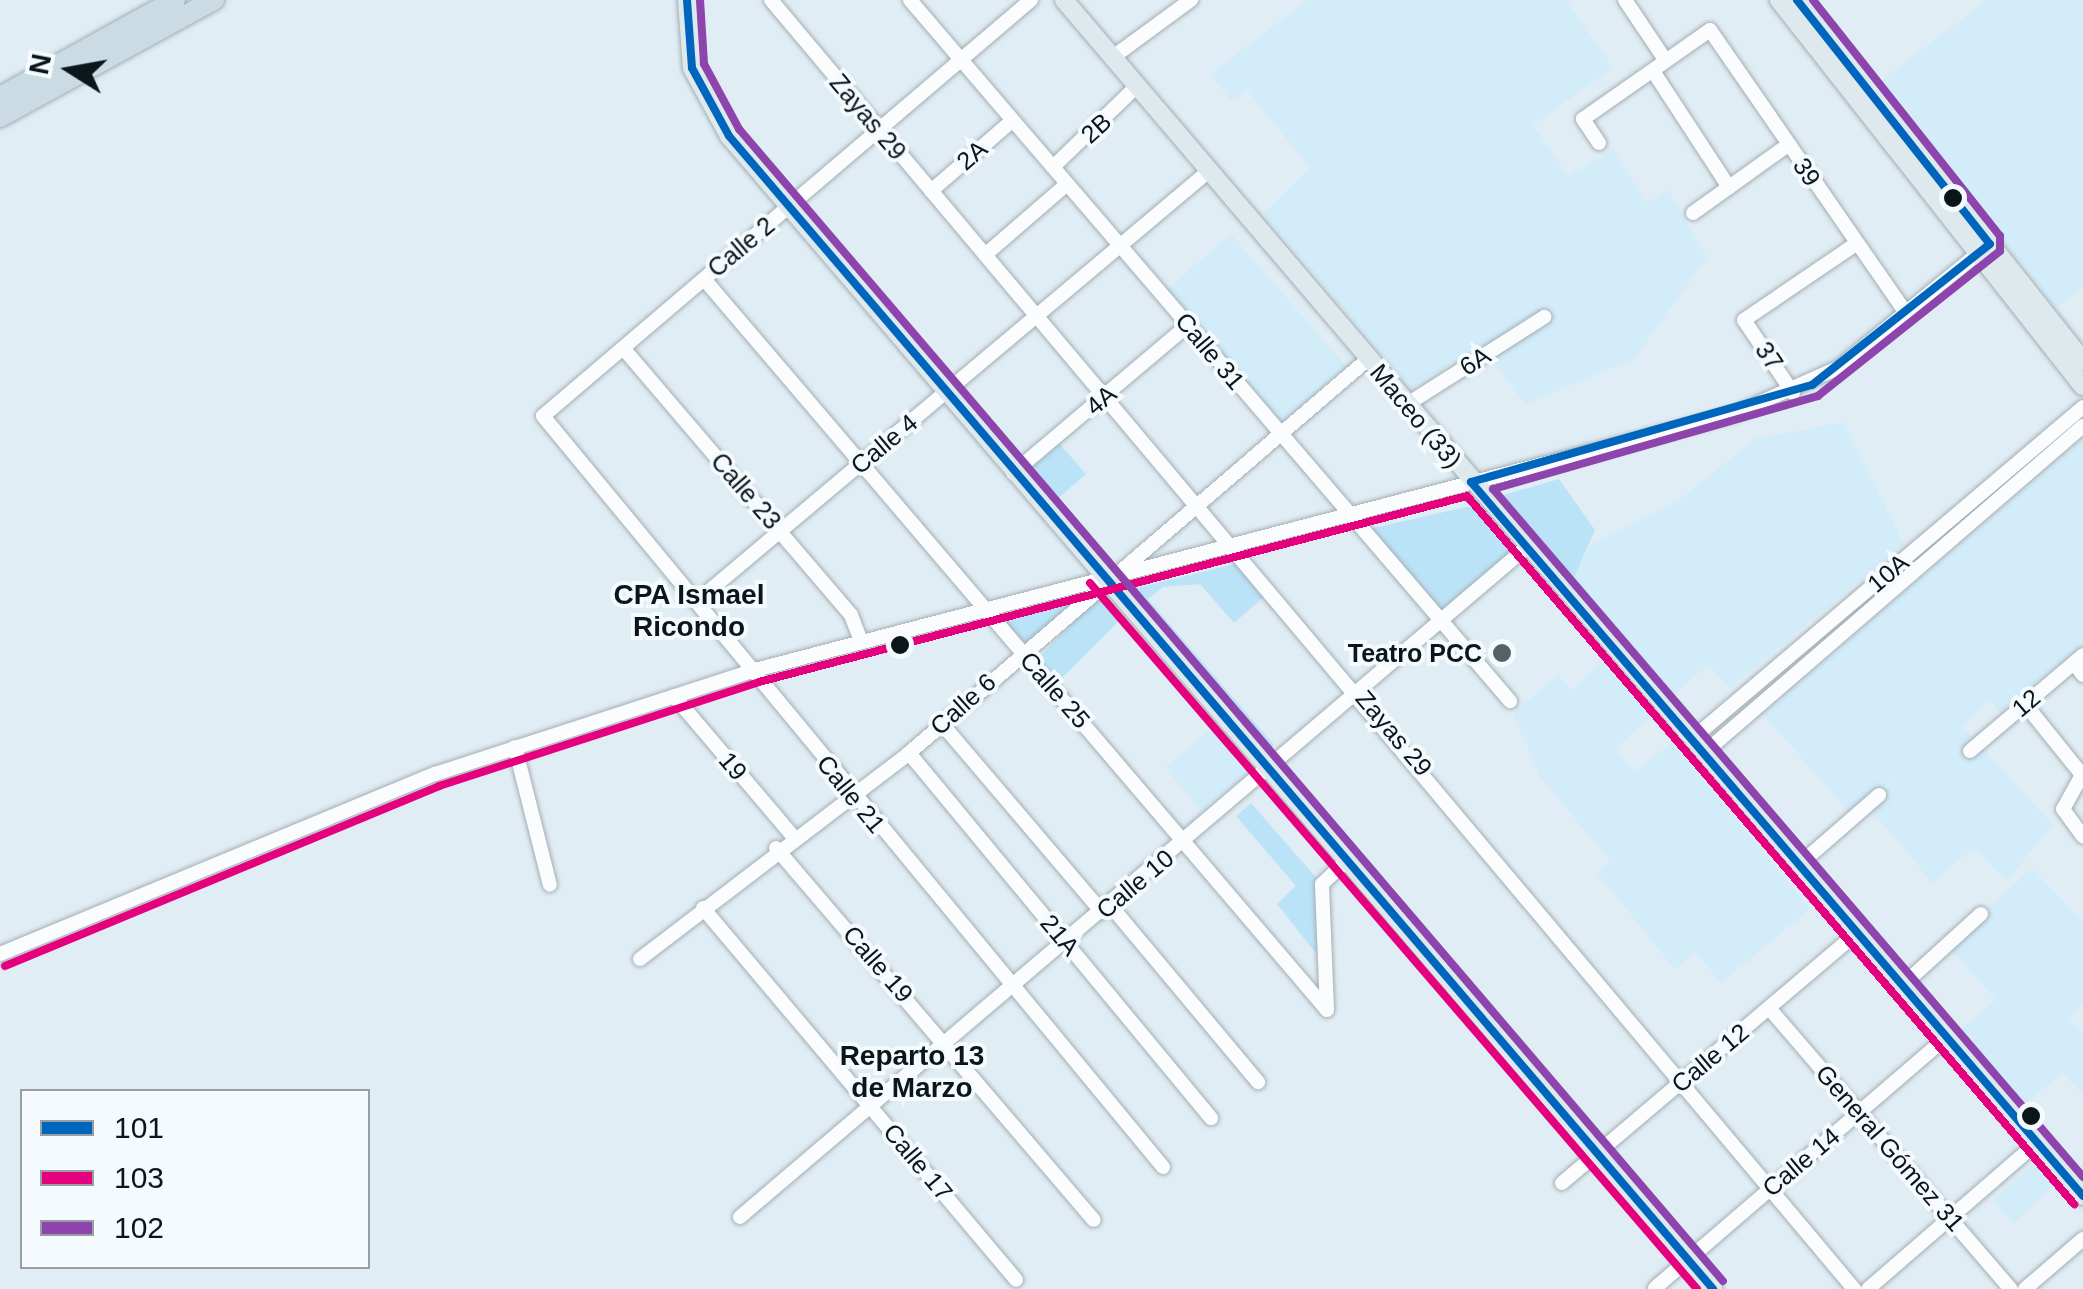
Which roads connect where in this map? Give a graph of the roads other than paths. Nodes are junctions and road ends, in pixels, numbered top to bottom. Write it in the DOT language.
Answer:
graph roads {
  1 [pos="175,0"];
  2 [pos="214,0"];
  3 [pos="687,0"];
  4 [pos="770,0"];
  5 [pos="910,0"];
  6 [pos="1031,0"];
  7 [pos="1064,0"];
  8 [pos="1191,0"];
  9 [pos="1625,0"];
  10 [pos="1779,0"];
  11 [pos="1797,0"];
  12 [pos="1112,57"];
  13 [pos="962,59"];
  14 [pos="1659,66"];
  15 [pos="1137,86"];
  16 [pos="0,97"];
  17 [pos="0,117"];
  18 [pos="1013,120"];
  19 [pos="879,130"];
  20 [pos="1599,143"];
  21 [pos="1788,145"];
  22 [pos="1053,166"];
  23 [pos="1209,171"];
  24 [pos="1068,184"];
  25 [pos="1729,187"];
  26 [pos="930,191"];
  27 [pos="788,208"];
  28 [pos="1693,213"];
  29 [pos="1856,244"];
  30 [pos="1120,246"];
  31 [pos="1984,248"];
  32 [pos="985,255"];
  33 [pos="704,279"];
  34 [pos="1906,313"];
  35 [pos="1036,316"];
  36 [pos="1544,316"];
  37 [pos="1188,325"];
  38 [pos="623,348"];
  39 [pos="1368,359"];
  40 [pos="2083,362"];
  41 [pos="2083,386"];
  42 [pos="944,393"];
  43 [pos="1793,393"];
  44 [pos="1105,396"];
  45 [pos="1406,405"];
  46 [pos="2083,407"];
  47 [pos="543,416"];
  48 [pos="2083,426"];
  49 [pos="1280,433"];
  50 [pos="862,462"];
  51 [pos="1012,473"];
  52 [pos="1472,482"];
  53 [pos="1199,505"];
  54 [pos="1346,513"];
  55 [pos="780,531"];
  56 [pos="1231,542"];
  57 [pos="1527,547"];
  58 [pos="1122,569"];
  59 [pos="1102,579"];
  60 [pos="697,601"];
  61 [pos="1854,602"];
  62 [pos="984,604"];
  63 [pos="1865,614"];
  64 [pos="1442,621"];
  65 [pos="860,639"];
  66 [pos="1022,652"];
  67 [pos="2080,664"];
  68 [pos="755,670"];
  69 [pos="1359,693"];
  70 [pos="674,696"];
  71 [pos="1510,701"];
  72 [pos="2025,704"];
  73 [pos="942,724"];
  74 [pos="1698,746"];
  75 [pos="515,747"];
  76 [pos="1970,751"];
  77 [pos="909,752"];
  78 [pos="1268,772"];
  79 [pos="848,792"];
  80 [pos="1880,796"];
  81 [pos="792,835"];
  82 [pos="2083,836"];
  83 [pos="1185,842"];
  84 [pos="776,848"];
  85 [pos="1346,862"];
  86 [pos="1800,864"];
  87 [pos="550,886"];
  88 [pos="703,908"];
  89 [pos="1106,909"];
  90 [pos="1980,914"];
  91 [pos="1858,932"];
  92 [pos="1066,943"];
  93 [pos="0,954"];
  94 [pos="640,959"];
  95 [pos="1904,984"];
  96 [pos="1013,989"];
  97 [pos="1769,1008"];
  98 [pos="1948,1036"];
  99 [pos="948,1044"];
  100 [pos="1258,1082"];
  101 [pos="1678,1085"];
  102 [pos="872,1106"];
  103 [pos="1859,1112"];
  104 [pos="1211,1118"];
  105 [pos="2038,1142"];
  106 [pos="1597,1154"];
  107 [pos="1163,1167"];
  108 [pos="1562,1183"];
  109 [pos="1768,1190"];
  110 [pos="2083,1196"];
  111 [pos="740,1218"];
  112 [pos="1950,1218"];
  113 [pos="1094,1220"];
  114 [pos="2083,1239"];
  115 [pos="1687,1259"];
  116 [pos="1016,1280"];
  117 [pos="1655,1288"];
  118 [pos="1713,1289"];
  119 [pos="1854,1289"];
  120 [pos="1868,1289"];
  121 [pos="2011,1289"];
  122 [pos="2025,1289"];
  1 -- 16 [label="highway"];
  2 -- 17 [label="highway"];
  3 -- 27 [label="main road"];
  4 -- 19 [label="street, Zayas 29"];
  5 -- 13 [label="street, Calle 31"];
  6 -- 13 [label="street, Calle 2"];
  7 -- 12 [label="main road, Maceo (33)"];
  8 -- 12 [label="street"];
  9 -- 14 [label="street"];
  10 -- 31 [label="main road"];
  11 -- 31 [label="main road"];
  12 -- 15 [label="main road, Maceo (33)"];
  13 -- 18 [label="street, Calle 31"];
  13 -- 19 [label="street, Calle 2"];
  14 -- 20 [label="street"];
  14 -- 21 [label="street, 39"];
  14 -- 25 [label="street"];
  15 -- 22 [label="street, 2B"];
  15 -- 23 [label="main road, Maceo (33)"];
  18 -- 22 [label="street, Calle 31"];
  18 -- 26 [label="street, 2A"];
  19 -- 26 [label="street, Zayas 29"];
  19 -- 27 [label="street, Calle 2"];
  21 -- 25 [label="street"];
  21 -- 29 [label="street, 39"];
  22 -- 24 [label="street, Calle 31"];
  23 -- 30 [label="street, Calle 4"];
  23 -- 39 [label="main road, Maceo (33)"];
  24 -- 30 [label="street, Calle 31"];
  24 -- 32 [label="street"];
  25 -- 28 [label="street"];
  26 -- 32 [label="street, Zayas 29"];
  27 -- 33 [label="street, Calle 2"];
  27 -- 42 [label="main road"];
  29 -- 34 [label="street, 39"];
  29 -- 43 [label="street, 37"];
  30 -- 35 [label="street, Calle 4"];
  30 -- 37 [label="street, Calle 31"];
  31 -- 34 [label="street"];
  31 -- 40 [label="main road"];
  31 -- 41 [label="main road"];
  32 -- 35 [label="street, Zayas 29"];
  33 -- 38 [label="street, Calle 2"];
  33 -- 50 [label="street, Calle 25"];
  34 -- 43 [label="street"];
  35 -- 42 [label="street, Calle 4"];
  35 -- 44 [label="street, Zayas 29"];
  36 -- 45 [label="street, 6A"];
  37 -- 44 [label="street, 4A"];
  37 -- 49 [label="street, Calle 31"];
  38 -- 47 [label="street, Calle 2"];
  38 -- 55 [label="street, Calle 23"];
  39 -- 45 [label="main road, Maceo (33)"];
  39 -- 49 [label="street"];
  42 -- 50 [label="street, Calle 4"];
  42 -- 51 [label="main road"];
  43 -- 52 [label="street"];
  44 -- 51 [label="street, 4A"];
  44 -- 53 [label="street, Zayas 29"];
  45 -- 52 [label="main road, Maceo (33)"];
  46 -- 61 [label="street, 10A"];
  47 -- 60 [label="street, Calle 21"];
  48 -- 63 [label="street, 10A"];
  49 -- 53 [label="street"];
  49 -- 54 [label="street, Calle 31"];
  50 -- 55 [label="street, Calle 4"];
  50 -- 62 [label="street, Calle 25"];
  51 -- 59 [label="main road"];
  52 -- 54 [label="street"];
  52 -- 57 [label="main road, Maceo (33)"];
  53 -- 56 [label="street, Zayas 29"];
  53 -- 58 [label="street"];
  54 -- 56 [label="street"];
  54 -- 64 [label="street, Calle 31"];
  55 -- 60 [label="street, Calle 4"];
  55 -- 65 [label="street, Calle 23"];
  56 -- 58 [label="street"];
  56 -- 69 [label="street, Zayas 29"];
  57 -- 64 [label="street, Calle 10"];
  57 -- 74 [label="main road, Maceo (33)"];
  58 -- 59 [label="street"];
  59 -- 62 [label="street"];
  59 -- 66 [label="street, Calle 6"];
  59 -- 78 [label="main road"];
  60 -- 68 [label="street, Calle 21"];
  61 -- 63 [label="street"];
  61 -- 74 [label="street, 10A"];
  62 -- 65 [label="street"];
  62 -- 66 [label="street, Calle 25"];
  63 -- 74 [label="street, 10A"];
  64 -- 69 [label="street, Calle 10"];
  64 -- 71 [label="street, Calle 31"];
  65 -- 68 [label="street"];
  66 -- 73 [label="street, Calle 6"];
  66 -- 83 [label="street, Calle 25"];
  67 -- 72 [label="street, 12"];
  68 -- 70 [label="street"];
  68 -- 79 [label="street, Calle 21"];
  69 -- 78 [label="street, Calle 10"];
  69 -- 101 [label="street, Zayas 29"];
  70 -- 75 [label="street"];
  70 -- 81 [label="street, 19"];
  72 -- 76 [label="street, 12"];
  72 -- 82 [label="street"];
  73 -- 77 [label="street, Calle 6"];
  73 -- 89 [label="street"];
  74 -- 86 [label="main road, Maceo (33)"];
  75 -- 87 [label="street"];
  75 -- 93 [label="street"];
  77 -- 79 [label="street, Calle 6"];
  77 -- 92 [label="street, 21A"];
  78 -- 83 [label="street, Calle 10"];
  78 -- 85 [label="main road"];
  79 -- 81 [label="street, Calle 6"];
  79 -- 96 [label="street, Calle 21"];
  80 -- 86 [label="street"];
  81 -- 84 [label="street, Calle 6"];
  83 -- 85 [label="street, Calle 25"];
  83 -- 89 [label="street, Calle 10"];
  84 -- 88 [label="street, Calle 6"];
  84 -- 99 [label="street, Calle 19"];
  85 -- 106 [label="main road"];
  86 -- 91 [label="main road, Maceo (33)"];
  88 -- 94 [label="street, Calle 6"];
  88 -- 102 [label="street, Calle 17"];
  89 -- 92 [label="street, Calle 10"];
  89 -- 100 [label="street"];
  90 -- 95 [label="street"];
  91 -- 95 [label="main road, Maceo (33)"];
  91 -- 97 [label="street, Calle 12"];
  92 -- 96 [label="street, Calle 10"];
  92 -- 104 [label="street, 21A"];
  95 -- 98 [label="main road, Maceo (33)"];
  96 -- 99 [label="street, Calle 10"];
  96 -- 107 [label="street, Calle 21"];
  97 -- 101 [label="street, Calle 12"];
  97 -- 103 [label="street, General Gómez 31"];
  98 -- 103 [label="street, Calle 14"];
  98 -- 105 [label="main road, Maceo (33)"];
  99 -- 102 [label="street, Calle 10"];
  99 -- 113 [label="street, Calle 19"];
  101 -- 106 [label="street, Calle 12"];
  101 -- 109 [label="street, Zayas 29"];
  102 -- 111 [label="street, Calle 10"];
  102 -- 116 [label="street, Calle 17"];
  103 -- 109 [label="street, Calle 14"];
  103 -- 112 [label="street, General Gómez 31"];
  105 -- 110 [label="main road, Maceo (33)"];
  105 -- 112 [label="street"];
  106 -- 108 [label="street, Calle 12"];
  106 -- 115 [label="main road"];
  109 -- 115 [label="street, Calle 14"];
  109 -- 119 [label="street, Zayas 29"];
  112 -- 120 [label="street"];
  112 -- 121 [label="street, General Gómez 31"];
  114 -- 122 [label="street"];
  115 -- 117 [label="street, Calle 14"];
  115 -- 118 [label="main road"];
}
